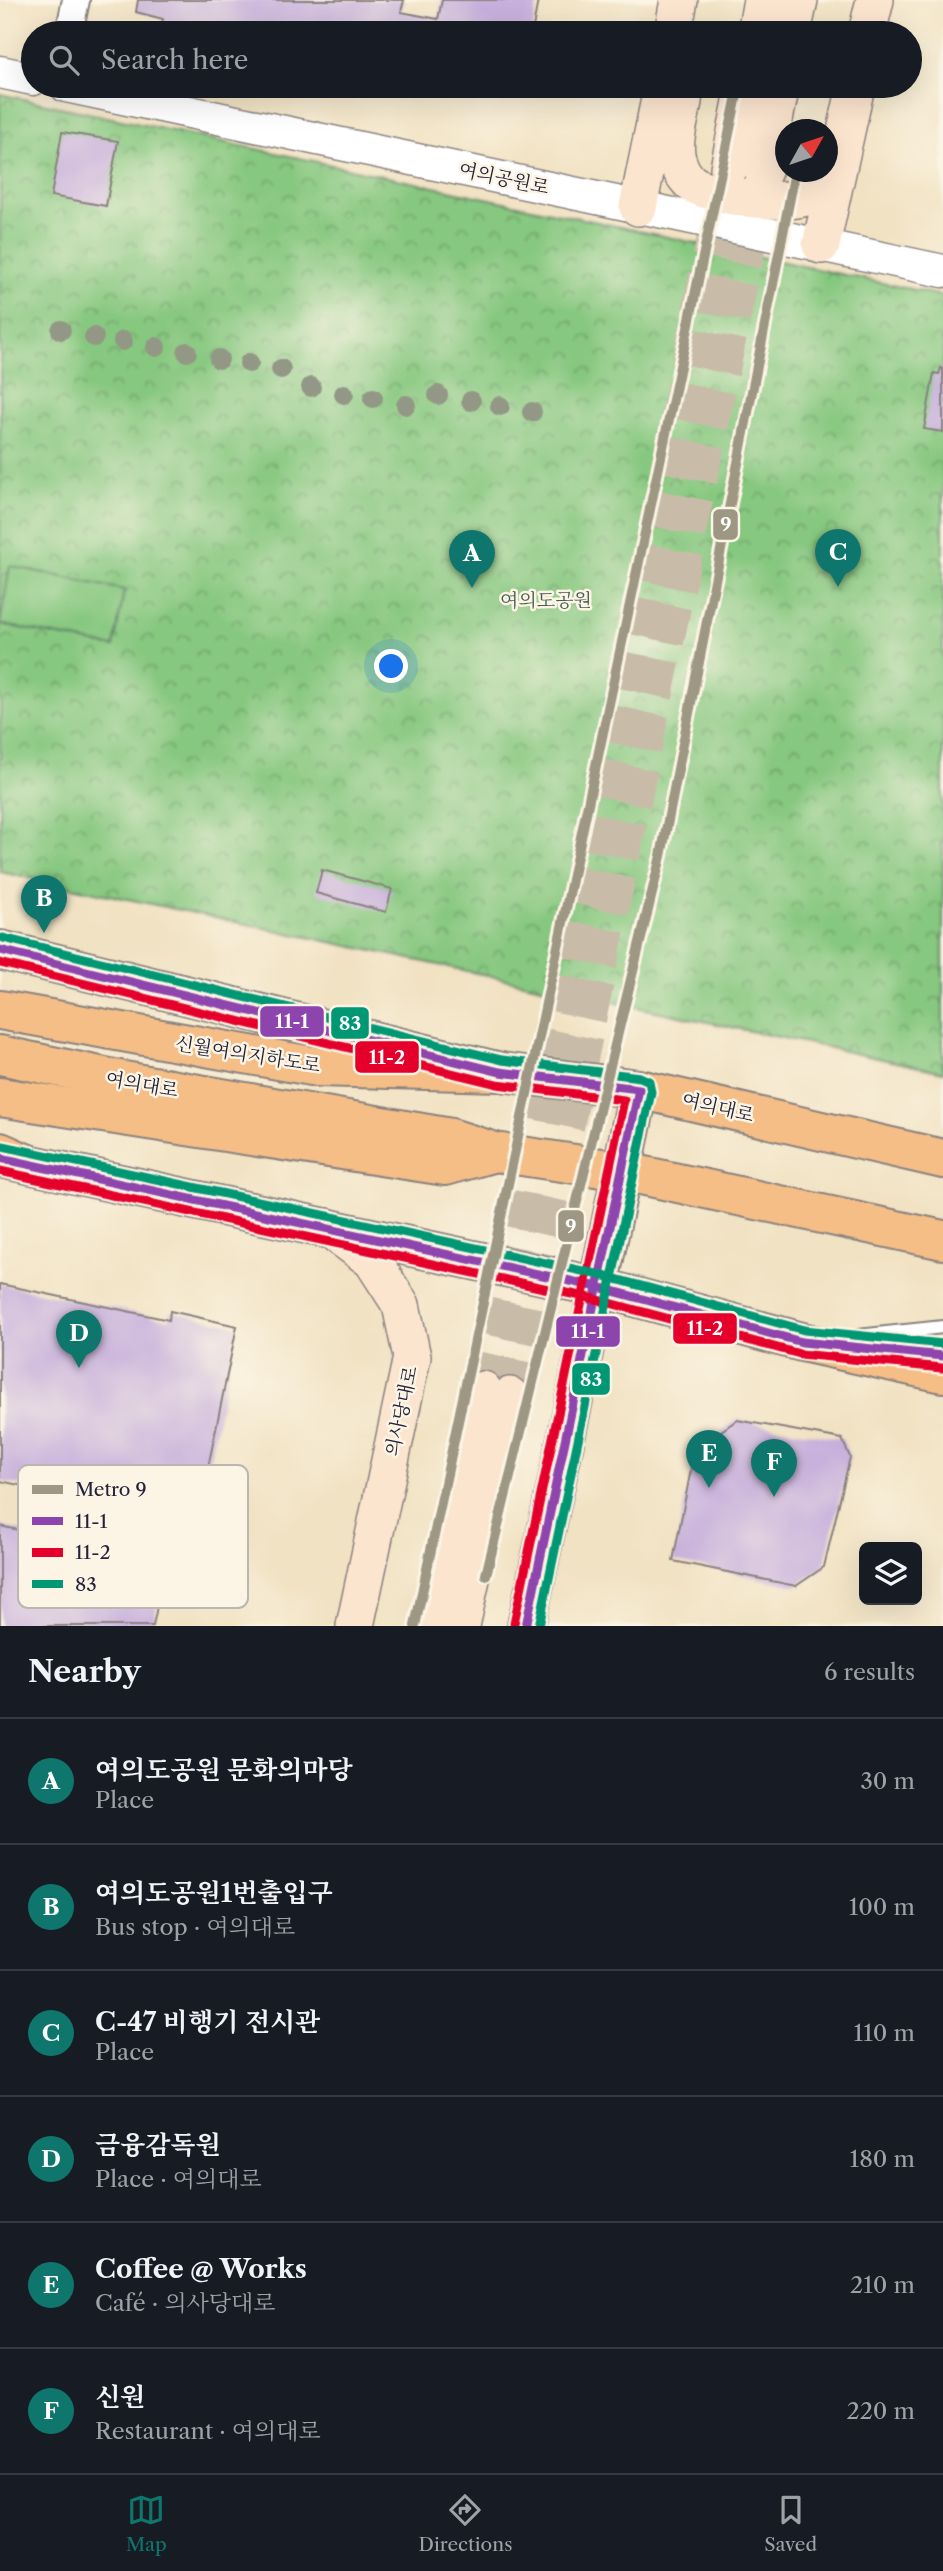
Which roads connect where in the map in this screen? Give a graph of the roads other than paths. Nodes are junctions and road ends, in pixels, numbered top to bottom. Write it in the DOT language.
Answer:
graph roads {
  1 [pos="76,0"];
  2 [pos="679,0"];
  3 [pos="762,0"];
  4 [pos="799,0"];
  5 [pos="875,0"];
  6 [pos="72,21"];
  7 [pos="675,21"];
  8 [pos="680,21"];
  9 [pos="758,21"];
  10 [pos="795,21"];
  11 [pos="870,21"];
  12 [pos="0,72"];
  13 [pos="21,76"];
  14 [pos="123,98"];
  15 [pos="660,98"];
  16 [pos="685,98"];
  17 [pos="745,98"];
  18 [pos="776,98"];
  19 [pos="843,98"];
  20 [pos="853,98"];
  21 [pos="834,119"];
  22 [pos="815,182"];
  23 [pos="638,207"];
  24 [pos="821,245"];
  25 [pos="943,271"];
  26 [pos="0,950"];
  27 [pos="0,1010"];
  28 [pos="0,1055"];
  29 [pos="500,1072"];
  30 [pos="639,1089"];
  31 [pos="0,1097"];
  32 [pos="495,1152"];
  33 [pos="8,1157"];
  34 [pos="943,1159"];
  35 [pos="622,1171"];
  36 [pos="326,1226"];
  37 [pos="943,1240"];
  38 [pos="598,1287"];
  39 [pos="943,1326"];
  40 [pos="802,1342"];
  41 [pos="943,1356"];
  42 [pos="943,1373"];
  43 [pos="355,1626"];
  44 [pos="431,1626"];
  45 [pos="461,1626"];
  46 [pos="526,1626"];
  1 -- 6 [label="street"];
  2 -- 7 [label="main road"];
  2 -- 8 [label="main road"];
  3 -- 9 [label="main road"];
  4 -- 10 [label="main road"];
  5 -- 11 [label="main road"];
  12 -- 13 [label="street"];
  14 -- 23 [label="street, 여의공원로"];
  15 -- 23 [label="main road"];
  16 -- 22 [label="main road"];
  17 -- 18 [label="main road"];
  19 -- 21 [label="main road"];
  20 -- 24 [label="main road"];
  23 -- 24 [label="street, 여의공원로"];
  24 -- 25 [label="street, 여의공원로"];
  26 -- 29 [label="main road, 여의대로"];
  27 -- 29 [label="main road, 신월여의지하도로"];
  28 -- 32 [label="main road, 여의대로"];
  29 -- 30 [label="main road, 여의대로"];
  30 -- 34 [label="main road, 여의대로"];
  30 -- 35 [label="main road"];
  31 -- 32 [label="main road"];
  32 -- 35 [label="main road, 여의대로"];
  33 -- 36 [label="main road"];
  35 -- 37 [label="main road, 여의대로"];
  35 -- 38 [label="main road"];
  36 -- 38 [label="main road"];
  36 -- 43 [label="main road, 의사당대로"];
  38 -- 40 [label="main road"];
  38 -- 46 [label="main road"];
  39 -- 40 [label="lane"];
  40 -- 41 [label="lane"];
  40 -- 42 [label="main road"];
  44 -- 45 [label="main road"];
}
